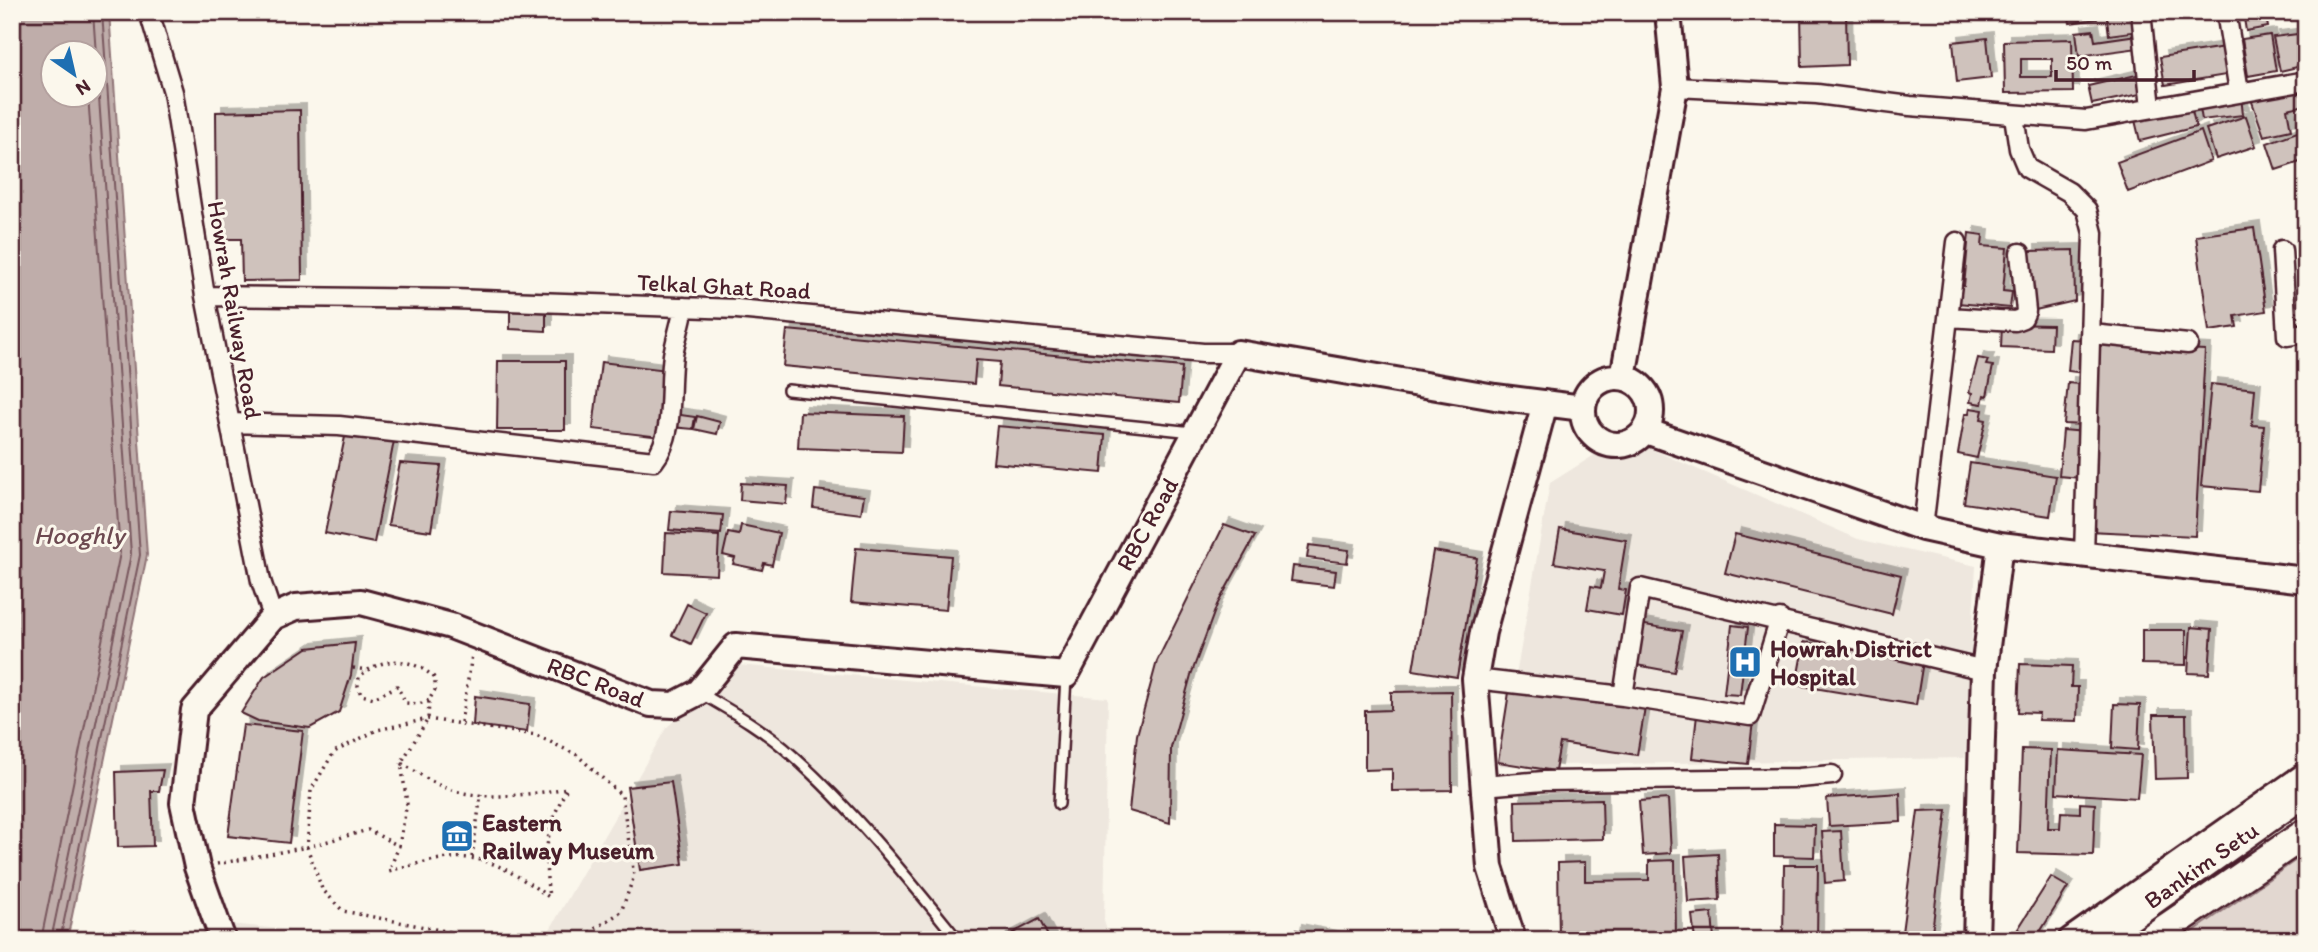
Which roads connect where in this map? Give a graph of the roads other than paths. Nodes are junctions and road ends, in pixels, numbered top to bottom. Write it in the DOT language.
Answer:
graph roads {
  1 [pos="149,12"];
  2 [pos="1668,12"];
  3 [pos="2141,12"];
  4 [pos="2226,12"];
  5 [pos="2306,81"];
  6 [pos="1675,87"];
  7 [pos="2239,91"];
  8 [pos="2151,108"];
  9 [pos="2014,116"];
  10 [pos="1957,242"];
  11 [pos="2282,250"];
  12 [pos="2020,253"];
  13 [pos="205,296"];
  14 [pos="684,307"];
  15 [pos="1948,317"];
  16 [pos="2306,333"];
  17 [pos="2092,334"];
  18 [pos="2188,344"];
  19 [pos="1238,353"];
  20 [pos="1623,377"];
  21 [pos="788,390"];
  22 [pos="1545,403"];
  23 [pos="1583,408"];
  24 [pos="230,423"];
  25 [pos="1646,431"];
  26 [pos="1199,432"];
  27 [pos="1923,528"];
  28 [pos="2000,545"];
  29 [pos="2084,556"];
  30 [pos="2306,580"];
  31 [pos="273,617"];
  32 [pos="1780,620"];
  33 [pos="1984,670"];
  34 [pos="1066,675"];
  35 [pos="1475,679"];
  36 [pos="699,692"];
  37 [pos="1623,696"];
  38 [pos="1832,775"];
  39 [pos="2306,775"];
  40 [pos="1483,786"];
  41 [pos="2306,791"];
  42 [pos="1059,804"];
  43 [pos="2306,833"];
  44 [pos="223,940"];
  45 [pos="958,940"];
  46 [pos="1513,940"];
  47 [pos="1976,940"];
  48 [pos="2071,940"];
  49 [pos="2096,940"];
  50 [pos="2149,940"];
  1 -- 13 [label="street, Howrah Railway Road"];
  2 -- 6 [label="main road"];
  3 -- 8 [label="street"];
  4 -- 7 [label="street"];
  5 -- 7 [label="street"];
  6 -- 9 [label="street"];
  6 -- 20 [label="main road"];
  7 -- 8 [label="street"];
  8 -- 9 [label="street"];
  9 -- 17 [label="street"];
  10 -- 15 [label="street"];
  11 -- 16 [label="street"];
  12 -- 15 [label="street"];
  13 -- 14 [label="street, Telkal Ghat Road"];
  13 -- 24 [label="street, Howrah Railway Road"];
  14 -- 19 [label="street, Telkal Ghat Road"];
  14 -- 24 [label="street"];
  15 -- 27 [label="street"];
  17 -- 18 [label="street"];
  17 -- 29 [label="street"];
  19 -- 22 [label="main road"];
  19 -- 26 [label="main road, RBC Road"];
  20 -- 23 [label="main road"];
  20 -- 25 [label="main road"];
  21 -- 26 [label="lane"];
  22 -- 23 [label="main road"];
  22 -- 35 [label="main road"];
  23 -- 25 [label="main road"];
  24 -- 31 [label="street, Howrah Railway Road"];
  25 -- 27 [label="main road"];
  26 -- 34 [label="main road, RBC Road"];
  27 -- 28 [label="main road"];
  28 -- 29 [label="main road"];
  28 -- 33 [label="main road"];
  29 -- 30 [label="main road"];
  31 -- 36 [label="main road, RBC Road"];
  31 -- 44 [label="main road"];
  32 -- 33 [label="street"];
  32 -- 37 [label="street"];
  32 -- 37 [label="street"];
  33 -- 47 [label="main road"];
  34 -- 36 [label="main road, RBC Road"];
  34 -- 42 [label="lane"];
  35 -- 37 [label="street"];
  35 -- 40 [label="main road"];
  36 -- 45 [label="lane"];
  38 -- 40 [label="street"];
  39 -- 48 [label="main road"];
  40 -- 46 [label="main road"];
  41 -- 49 [label="main road, Bankim Setu"];
  43 -- 50 [label="main road, Bankim Setu"];
}
